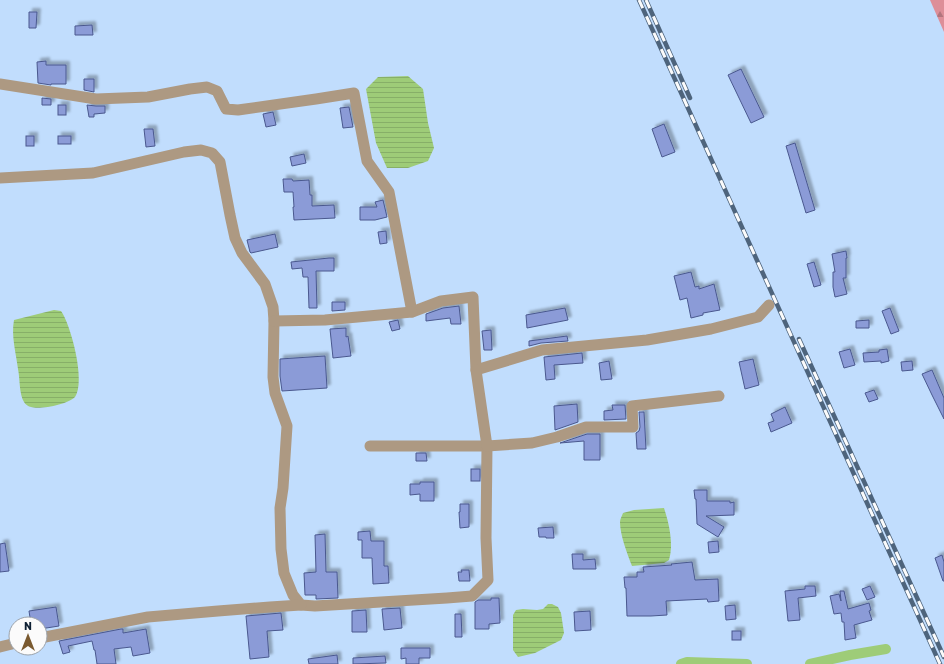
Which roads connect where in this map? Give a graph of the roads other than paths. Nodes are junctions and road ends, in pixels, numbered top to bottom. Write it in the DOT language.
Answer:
graph roads {
  1 [pos="0,84"];
  2 [pos="0,178"];
  3 [pos="769,305"];
  4 [pos="412,312"];
  5 [pos="274,321"];
  6 [pos="476,370"];
  7 [pos="719,396"];
  8 [pos="370,446"];
  9 [pos="487,446"];
  10 [pos="301,605"];
  11 [pos="48,636"];
  1 -- 4 [label="street"];
  2 -- 5 [label="street"];
  3 -- 6 [label="street"];
  4 -- 5 [label="street"];
  4 -- 6 [label="street"];
  5 -- 10 [label="street"];
  6 -- 9 [label="street"];
  7 -- 9 [label="street"];
  8 -- 9 [label="street"];
  9 -- 10 [label="street"];
  10 -- 11 [label="street"];
}
